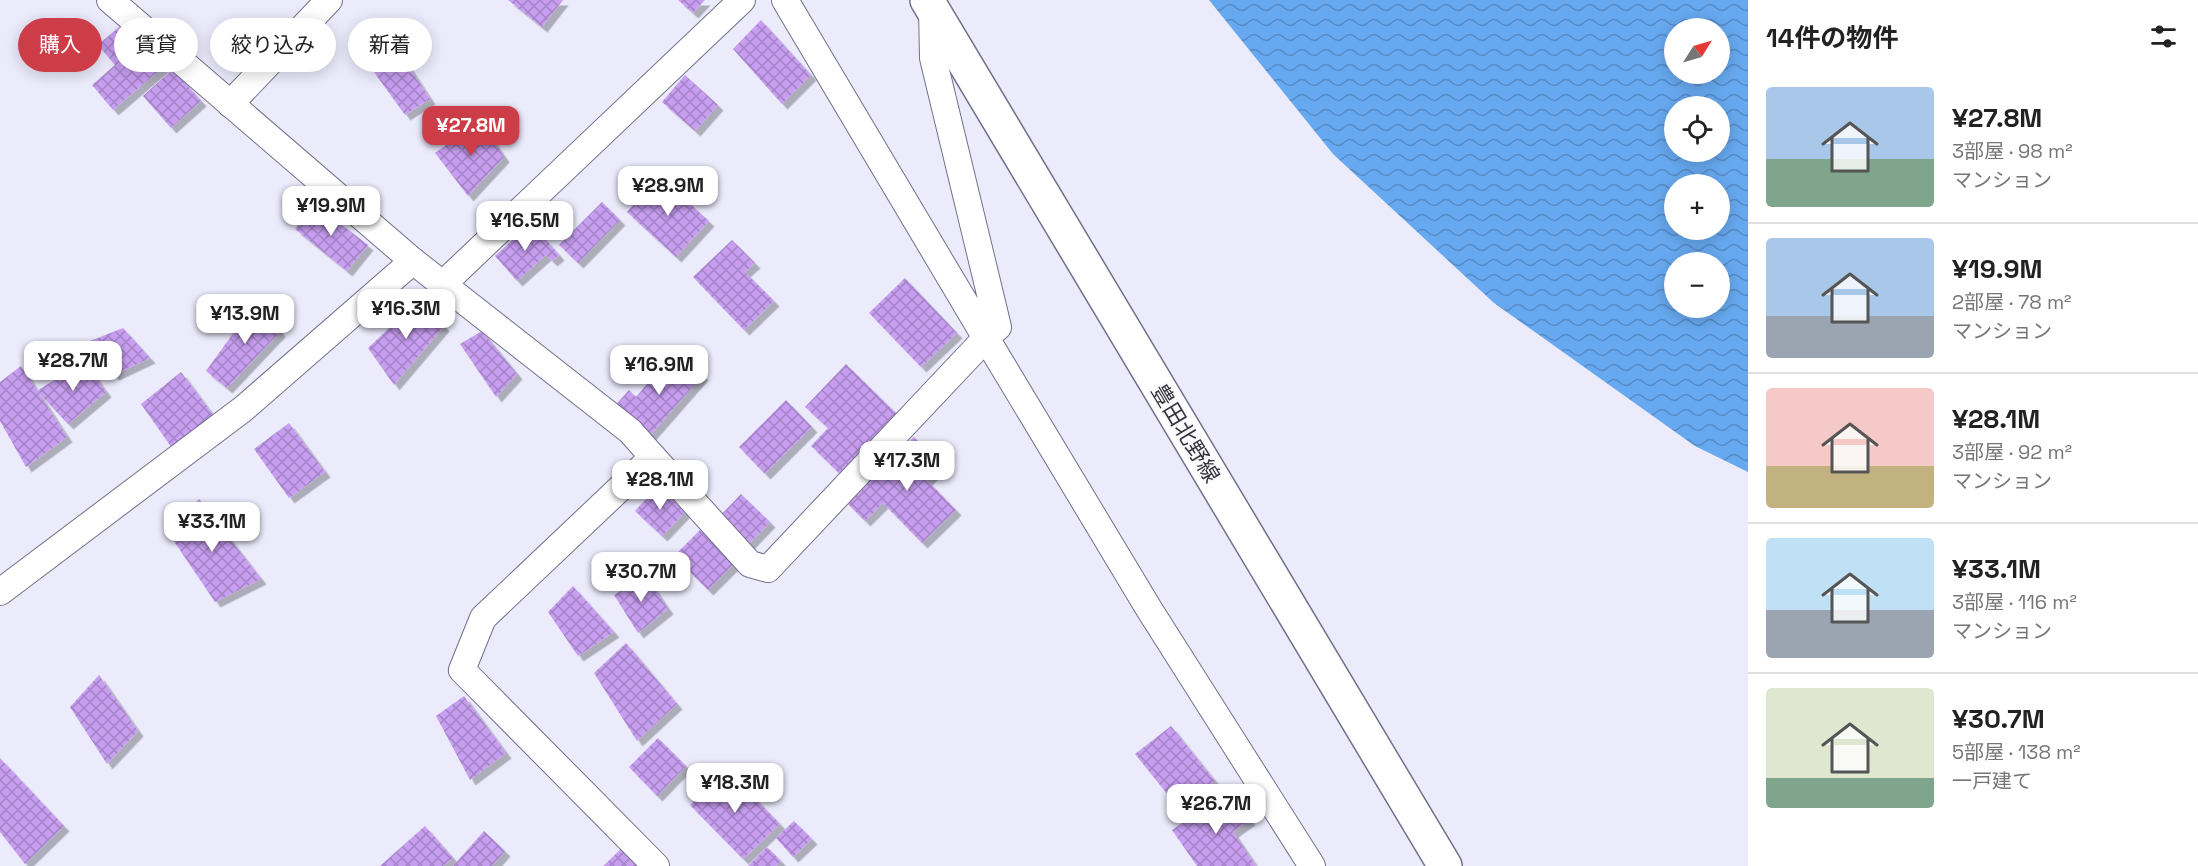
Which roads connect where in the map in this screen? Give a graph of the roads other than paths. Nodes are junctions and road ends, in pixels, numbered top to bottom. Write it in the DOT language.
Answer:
graph roads {
  1 [pos="110,0"];
  2 [pos="329,0"];
  3 [pos="742,0"];
  4 [pos="785,0"];
  5 [pos="929,4"];
  6 [pos="230,104"];
  7 [pos="413,261"];
  8 [pos="443,284"];
  9 [pos="986,338"];
  10 [pos="653,457"];
  11 [pos="0,592"];
  12 [pos="656,866"];
  13 [pos="1312,866"];
  14 [pos="1444,866"];
  1 -- 6 [label="street"];
  2 -- 6 [label="street"];
  3 -- 8 [label="street"];
  4 -- 9 [label="street"];
  5 -- 9 [label="street"];
  5 -- 14 [label="main road, 豊田北野線"];
  6 -- 7 [label="street"];
  7 -- 8 [label="street"];
  7 -- 11 [label="street"];
  8 -- 10 [label="street"];
  9 -- 10 [label="street"];
  9 -- 13 [label="street"];
  10 -- 12 [label="street"];
}
